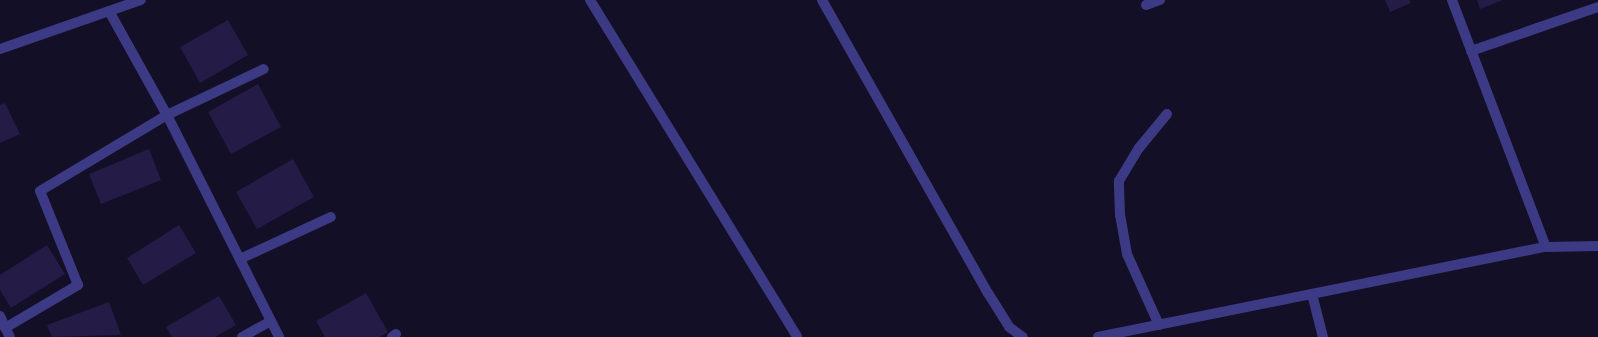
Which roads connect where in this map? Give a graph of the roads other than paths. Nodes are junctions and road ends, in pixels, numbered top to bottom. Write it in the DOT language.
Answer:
graph roads {
  1 [pos="141,0"];
  2 [pos="590,0"];
  3 [pos="822,0"];
  4 [pos="1160,0"];
  5 [pos="1452,0"];
  6 [pos="1146,5"];
  7 [pos="1598,7"];
  8 [pos="109,11"];
  9 [pos="0,49"];
  10 [pos="1471,50"];
  11 [pos="264,69"];
  12 [pos="1167,114"];
  13 [pos="167,116"];
  14 [pos="331,217"];
  15 [pos="1598,246"];
  16 [pos="1546,247"];
  17 [pos="240,259"];
  18 [pos="1312,294"];
  19 [pos="0,316"];
  20 [pos="271,321"];
  21 [pos="1159,325"];
  22 [pos="8,332"];
  23 [pos="242,337"];
  24 [pos="279,337"];
  25 [pos="797,337"];
  26 [pos="1023,337"];
  27 [pos="1098,337"];
  28 [pos="1323,337"];
  1 -- 8 [label="street"];
  2 -- 25 [label="street"];
  3 -- 26 [label="street"];
  4 -- 6 [label="street"];
  5 -- 10 [label="street"];
  7 -- 10 [label="street"];
  8 -- 9 [label="street"];
  8 -- 13 [label="street"];
  10 -- 16 [label="street"];
  11 -- 13 [label="street"];
  12 -- 21 [label="street"];
  13 -- 17 [label="street"];
  13 -- 22 [label="street"];
  14 -- 17 [label="street"];
  15 -- 16 [label="street"];
  16 -- 18 [label="street"];
  17 -- 20 [label="street"];
  18 -- 21 [label="street"];
  18 -- 28 [label="street"];
  19 -- 22 [label="street"];
  20 -- 23 [label="street"];
  20 -- 24 [label="street"];
  21 -- 27 [label="street"];
}
